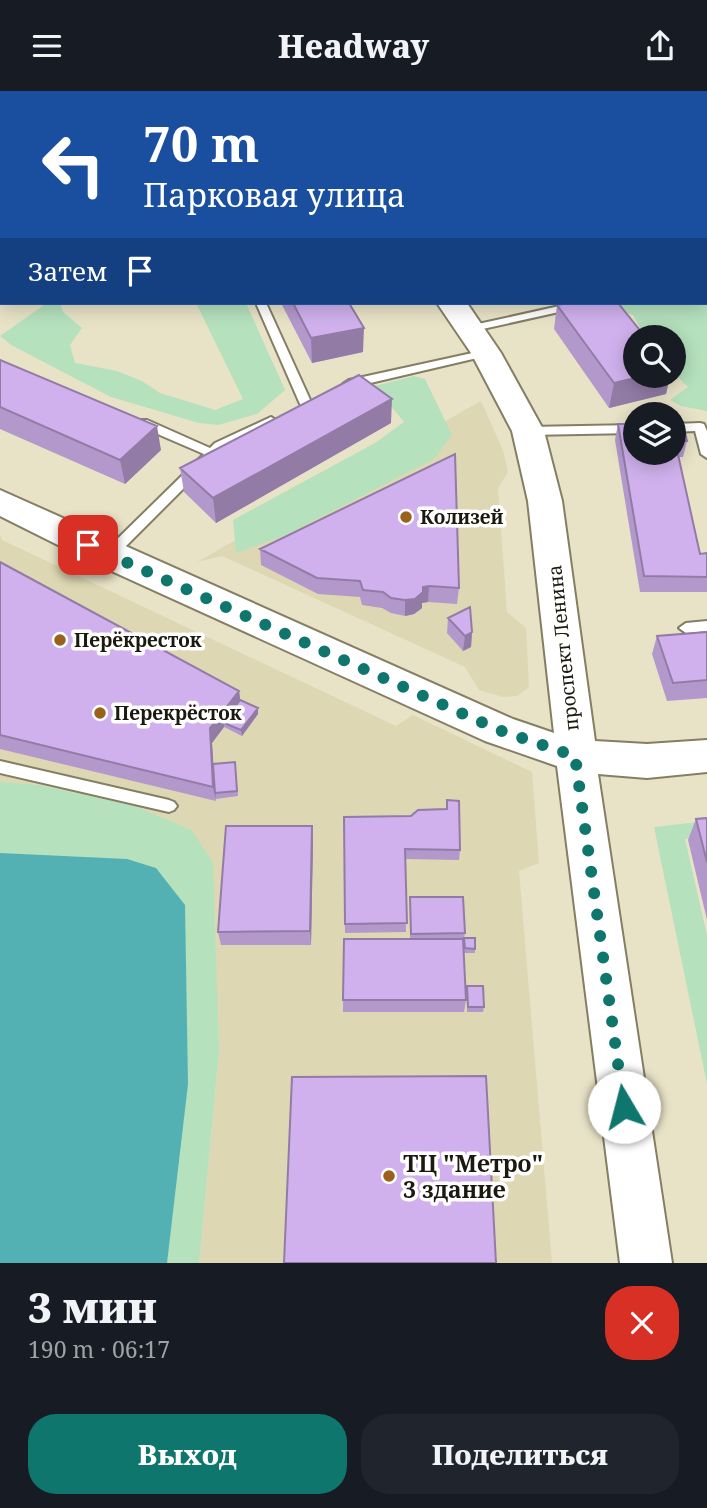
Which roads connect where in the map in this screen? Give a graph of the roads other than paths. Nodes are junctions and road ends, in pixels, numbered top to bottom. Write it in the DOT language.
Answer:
graph roads {
  1 [pos="262,305"];
  2 [pos="577,305"];
  3 [pos="469,328"];
  4 [pos="331,392"];
  5 [pos="318,398"];
  6 [pos="306,404"];
  7 [pos="293,410"];
  8 [pos="281,416"];
  9 [pos="135,419"];
  10 [pos="704,426"];
  11 [pos="686,427"];
  12 [pos="623,429"];
  13 [pos="528,431"];
  14 [pos="212,453"];
  15 [pos="707,454"];
  16 [pos="2,506"];
  17 [pos="109,555"];
  18 [pos="707,627"];
  19 [pos="687,628"];
  20 [pos="575,756"];
  21 [pos="707,756"];
  22 [pos="0,767"];
  23 [pos="169,806"];
  24 [pos="646,1263"];
  1 -- 6 [label="lane"];
  2 -- 3 [label="lane"];
  3 -- 4 [label="lane"];
  3 -- 13 [label="main road, проспект Ленина"];
  5 -- 6 [label="lane"];
  6 -- 7 [label="lane"];
  8 -- 14 [label="lane"];
  9 -- 14 [label="lane"];
  10 -- 11 [label="lane"];
  10 -- 15 [label="lane"];
  12 -- 13 [label="lane"];
  13 -- 20 [label="main road, проспект Ленина"];
  14 -- 17 [label="lane"];
  16 -- 17 [label="main road"];
  17 -- 20 [label="main road"];
  18 -- 19 [label="lane"];
  20 -- 21 [label="main road"];
  20 -- 24 [label="main road, проспект Ленина"];
  22 -- 23 [label="lane"];
}
